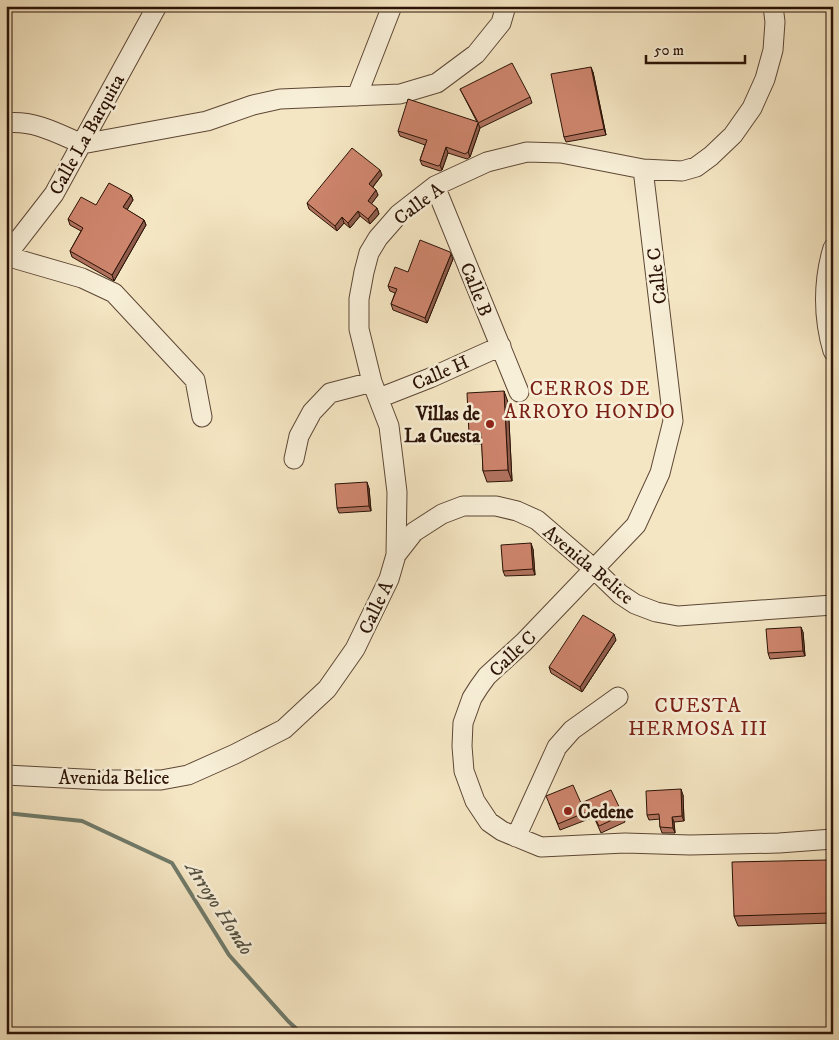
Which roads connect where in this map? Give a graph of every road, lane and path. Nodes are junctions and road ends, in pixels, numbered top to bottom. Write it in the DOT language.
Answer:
graph roads {
  1 [pos="157,6"];
  2 [pos="392,6"];
  3 [pos="506,6"];
  4 [pos="774,6"];
  5 [pos="357,96"];
  6 [pos="6,123"];
  7 [pos="82,144"];
  8 [pos="643,169"];
  9 [pos="435,186"];
  10 [pos="833,248"];
  11 [pos="6,256"];
  12 [pos="501,346"];
  13 [pos="833,351"];
  14 [pos="376,390"];
  15 [pos="519,392"];
  16 [pos="202,417"];
  17 [pos="294,458"];
  18 [pos="396,555"];
  19 [pos="594,569"];
  20 [pos="833,605"];
  21 [pos="355,649"];
  22 [pos="618,697"];
  23 [pos="6,775"];
  24 [pos="516,837"];
  25 [pos="833,839"];
  1 -- 7 [label="street, Calle La Barquita"];
  2 -- 5 [label="street"];
  3 -- 5 [label="street"];
  4 -- 8 [label="street, Calle A"];
  5 -- 7 [label="street"];
  6 -- 7 [label="street"];
  7 -- 11 [label="street, Calle La Barquita"];
  8 -- 9 [label="street, Calle A"];
  8 -- 19 [label="street, Calle C"];
  9 -- 12 [label="street, Calle B"];
  9 -- 14 [label="street, Calle A"];
  10 -- 13 [label="street"];
  11 -- 16 [label="street"];
  12 -- 14 [label="street, Calle H"];
  12 -- 15 [label="street, Calle B"];
  14 -- 17 [label="street, Calle H"];
  14 -- 18 [label="street, Calle A"];
  18 -- 19 [label="street, Avenida Belice"];
  18 -- 21 [label="street, Calle A"];
  19 -- 20 [label="street, Avenida Belice"];
  19 -- 24 [label="street, Calle C"];
  21 -- 23 [label="street, Avenida Belice"];
  22 -- 24 [label="street"];
  24 -- 25 [label="street, Calle C"];
}
